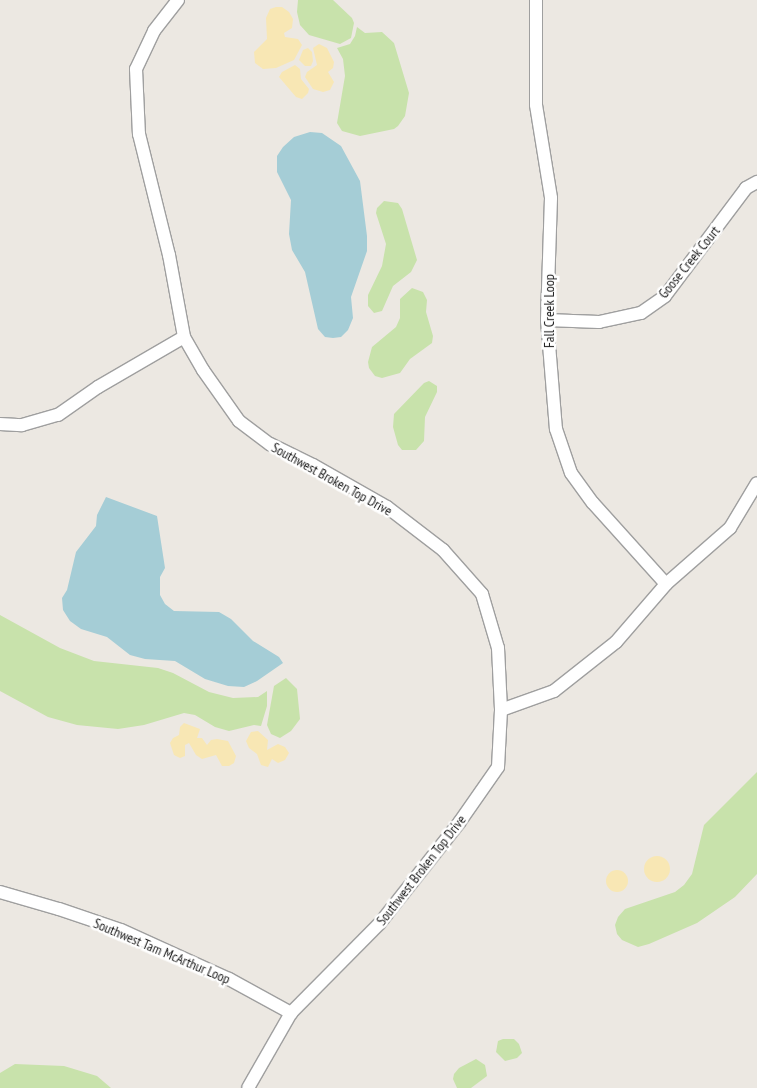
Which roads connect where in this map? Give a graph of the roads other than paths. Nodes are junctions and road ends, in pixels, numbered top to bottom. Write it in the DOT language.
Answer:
graph roads {
  1 [pos="178,0"];
  2 [pos="536,0"];
  3 [pos="757,182"];
  4 [pos="548,320"];
  5 [pos="184,337"];
  6 [pos="0,424"];
  7 [pos="757,483"];
  8 [pos="666,584"];
  9 [pos="502,710"];
  10 [pos="0,892"];
  11 [pos="291,1013"];
  12 [pos="248,1088"];
  1 -- 5 [label="street, Southwest Broken Top Drive"];
  2 -- 4 [label="street, Fall Creek Loop"];
  3 -- 4 [label="street, Goose Creek Court"];
  4 -- 8 [label="street, Fall Creek Loop"];
  5 -- 6 [label="street"];
  5 -- 9 [label="street, Southwest Broken Top Drive"];
  7 -- 8 [label="street"];
  8 -- 9 [label="street"];
  9 -- 11 [label="street, Southwest Broken Top Drive"];
  10 -- 11 [label="street, Southwest Tam McArthur Loop"];
  11 -- 12 [label="street, Southwest Broken Top Drive"];
}
